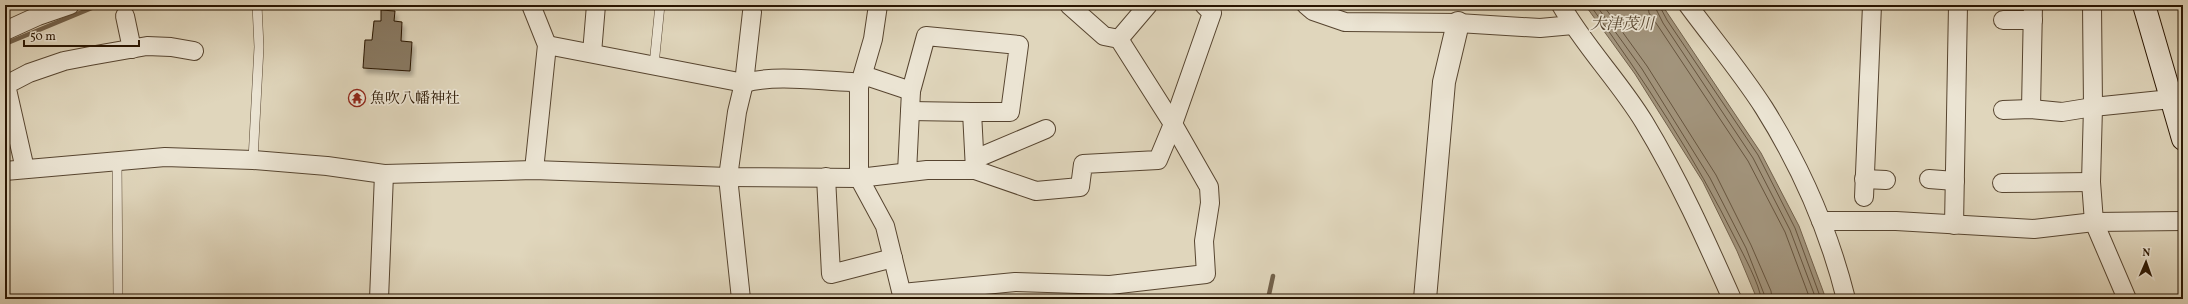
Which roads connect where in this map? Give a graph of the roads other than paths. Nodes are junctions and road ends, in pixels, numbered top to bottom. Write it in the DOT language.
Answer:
graph roads {
  1 [pos="70,5"];
  2 [pos="257,5"];
  3 [pos="531,5"];
  4 [pos="596,5"];
  5 [pos="660,5"];
  6 [pos="878,5"];
  7 [pos="1068,5"];
  8 [pos="1148,5"];
  9 [pos="1204,5"];
  10 [pos="1306,5"];
  11 [pos="1561,5"];
  12 [pos="1688,5"];
  13 [pos="1872,5"];
  14 [pos="1958,5"];
  15 [pos="2092,5"];
  16 [pos="2144,5"];
  17 [pos="752,12"];
  18 [pos="2033,12"];
  19 [pos="125,16"];
  20 [pos="2003,20"];
  21 [pos="1458,23"];
  22 [pos="1573,25"];
  23 [pos="5,31"];
  24 [pos="1119,39"];
  25 [pos="547,45"];
  26 [pos="132,49"];
  27 [pos="194,51"];
  28 [pos="592,53"];
  29 [pos="654,64"];
  30 [pos="861,81"];
  31 [pos="744,83"];
  32 [pos="911,91"];
  33 [pos="2171,100"];
  34 [pos="2093,107"];
  35 [pos="2031,109"];
  36 [pos="2003,110"];
  37 [pos="910,111"];
  38 [pos="972,112"];
  39 [pos="1173,124"];
  40 [pos="1046,129"];
  41 [pos="2183,139"];
  42 [pos="253,160"];
  43 [pos="117,161"];
  44 [pos="975,164"];
  45 [pos="25,169"];
  46 [pos="534,170"];
  47 [pos="5,171"];
  48 [pos="907,172"];
  49 [pos="384,174"];
  50 [pos="728,177"];
  51 [pos="826,178"];
  52 [pos="859,178"];
  53 [pos="1929,179"];
  54 [pos="1886,180"];
  55 [pos="1955,181"];
  56 [pos="2091,182"];
  57 [pos="2002,183"];
  58 [pos="1821,221"];
  59 [pos="2183,221"];
  60 [pos="2094,222"];
  61 [pos="1954,225"];
  62 [pos="893,258"];
  63 [pos="1089,292"];
  64 [pos="902,296"];
  65 [pos="118,299"];
  66 [pos="379,299"];
  67 [pos="741,299"];
  68 [pos="1425,299"];
  69 [pos="1732,299"];
  70 [pos="1846,299"];
  71 [pos="2127,299"];
  1 -- 23 [label="street"];
  2 -- 42 [label="lane"];
  3 -- 25 [label="street"];
  4 -- 28 [label="street"];
  5 -- 29 [label="lane"];
  6 -- 30 [label="street"];
  7 -- 24 [label="street"];
  8 -- 24 [label="street"];
  9 -- 39 [label="street"];
  10 -- 21 [label="street"];
  11 -- 22 [label="street"];
  12 -- 58 [label="street"];
  13 -- 54 [label="street"];
  14 -- 55 [label="street"];
  15 -- 34 [label="street"];
  16 -- 33 [label="street"];
  17 -- 31 [label="street"];
  18 -- 20 [label="street"];
  18 -- 35 [label="street"];
  19 -- 26 [label="street"];
  21 -- 22 [label="street"];
  21 -- 68 [label="street"];
  22 -- 69 [label="street"];
  24 -- 39 [label="street"];
  25 -- 28 [label="street"];
  25 -- 46 [label="street"];
  26 -- 27 [label="street"];
  26 -- 45 [label="street"];
  28 -- 29 [label="street"];
  29 -- 31 [label="street"];
  30 -- 31 [label="street"];
  30 -- 32 [label="street"];
  30 -- 52 [label="street"];
  31 -- 50 [label="street"];
  32 -- 37 [label="street"];
  32 -- 38 [label="street"];
  33 -- 34 [label="street"];
  33 -- 41 [label="street"];
  34 -- 35 [label="street"];
  34 -- 56 [label="street"];
  35 -- 36 [label="street"];
  37 -- 38 [label="street"];
  37 -- 48 [label="street"];
  38 -- 44 [label="street"];
  39 -- 44 [label="street"];
  39 -- 63 [label="street"];
  40 -- 44 [label="street"];
  42 -- 43 [label="street"];
  42 -- 49 [label="street"];
  43 -- 45 [label="street"];
  43 -- 65 [label="lane"];
  44 -- 48 [label="street"];
  45 -- 47 [label="street"];
  46 -- 49 [label="street"];
  46 -- 50 [label="street"];
  48 -- 52 [label="street"];
  49 -- 66 [label="street"];
  50 -- 51 [label="street"];
  50 -- 67 [label="street"];
  51 -- 52 [label="street"];
  51 -- 62 [label="street"];
  52 -- 62 [label="street"];
  53 -- 55 [label="street"];
  55 -- 61 [label="street"];
  56 -- 57 [label="street"];
  56 -- 60 [label="street"];
  58 -- 61 [label="street"];
  58 -- 70 [label="street"];
  59 -- 60 [label="street"];
  60 -- 61 [label="street"];
  60 -- 71 [label="street"];
  62 -- 64 [label="street"];
  63 -- 64 [label="street"];
}
